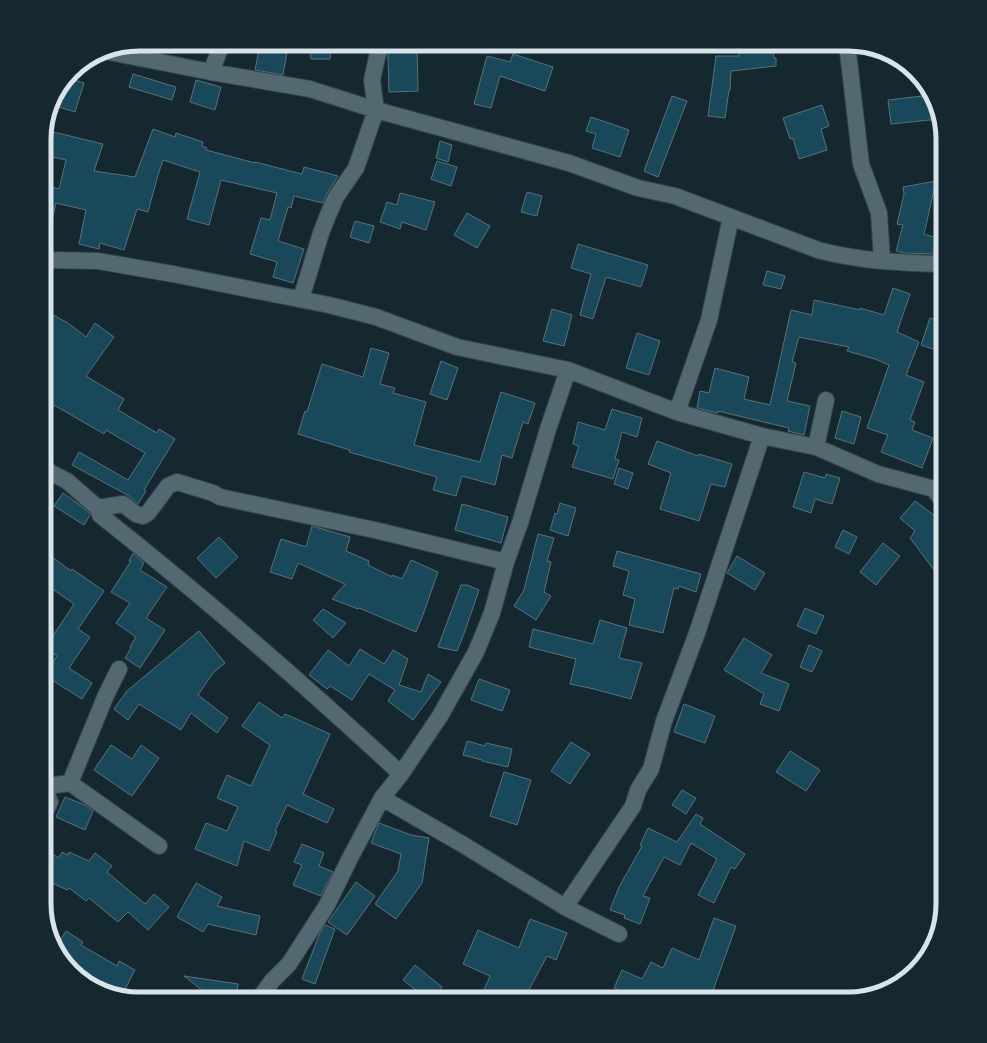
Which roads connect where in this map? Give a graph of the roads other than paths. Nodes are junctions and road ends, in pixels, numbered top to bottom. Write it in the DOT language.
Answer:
graph roads {
  1 [pos="219,51"];
  2 [pos="379,51"];
  3 [pos="848,51"];
  4 [pos="119,54"];
  5 [pos="211,72"];
  6 [pos="376,110"];
  7 [pos="731,217"];
  8 [pos="51,260"];
  9 [pos="882,261"];
  10 [pos="936,264"];
  11 [pos="301,299"];
  12 [pos="568,370"];
  13 [pos="826,400"];
  14 [pos="677,412"];
  15 [pos="762,436"];
  16 [pos="816,448"];
  17 [pos="51,473"];
  18 [pos="936,486"];
  19 [pos="98,508"];
  20 [pos="506,562"];
  21 [pos="119,669"];
  22 [pos="402,774"];
  23 [pos="70,783"];
  24 [pos="51,787"];
  25 [pos="382,798"];
  26 [pos="159,846"];
  27 [pos="565,907"];
  28 [pos="619,934"];
  29 [pos="263,992"];
  1 -- 5 [label="street"];
  2 -- 6 [label="street"];
  3 -- 9 [label="street"];
  4 -- 5 [label="street"];
  5 -- 6 [label="street"];
  6 -- 7 [label="street"];
  6 -- 11 [label="street"];
  7 -- 9 [label="street"];
  7 -- 14 [label="street"];
  8 -- 11 [label="street"];
  9 -- 10 [label="street"];
  11 -- 12 [label="street"];
  12 -- 14 [label="street"];
  12 -- 20 [label="street"];
  13 -- 16 [label="street"];
  14 -- 15 [label="street"];
  15 -- 16 [label="street"];
  15 -- 27 [label="street"];
  16 -- 18 [label="street"];
  17 -- 19 [label="street"];
  19 -- 20 [label="street"];
  19 -- 22 [label="street"];
  20 -- 22 [label="street"];
  21 -- 23 [label="street"];
  22 -- 25 [label="street"];
  23 -- 24 [label="street"];
  23 -- 26 [label="street"];
  25 -- 27 [label="street"];
  25 -- 29 [label="street"];
  27 -- 28 [label="street"];
}
